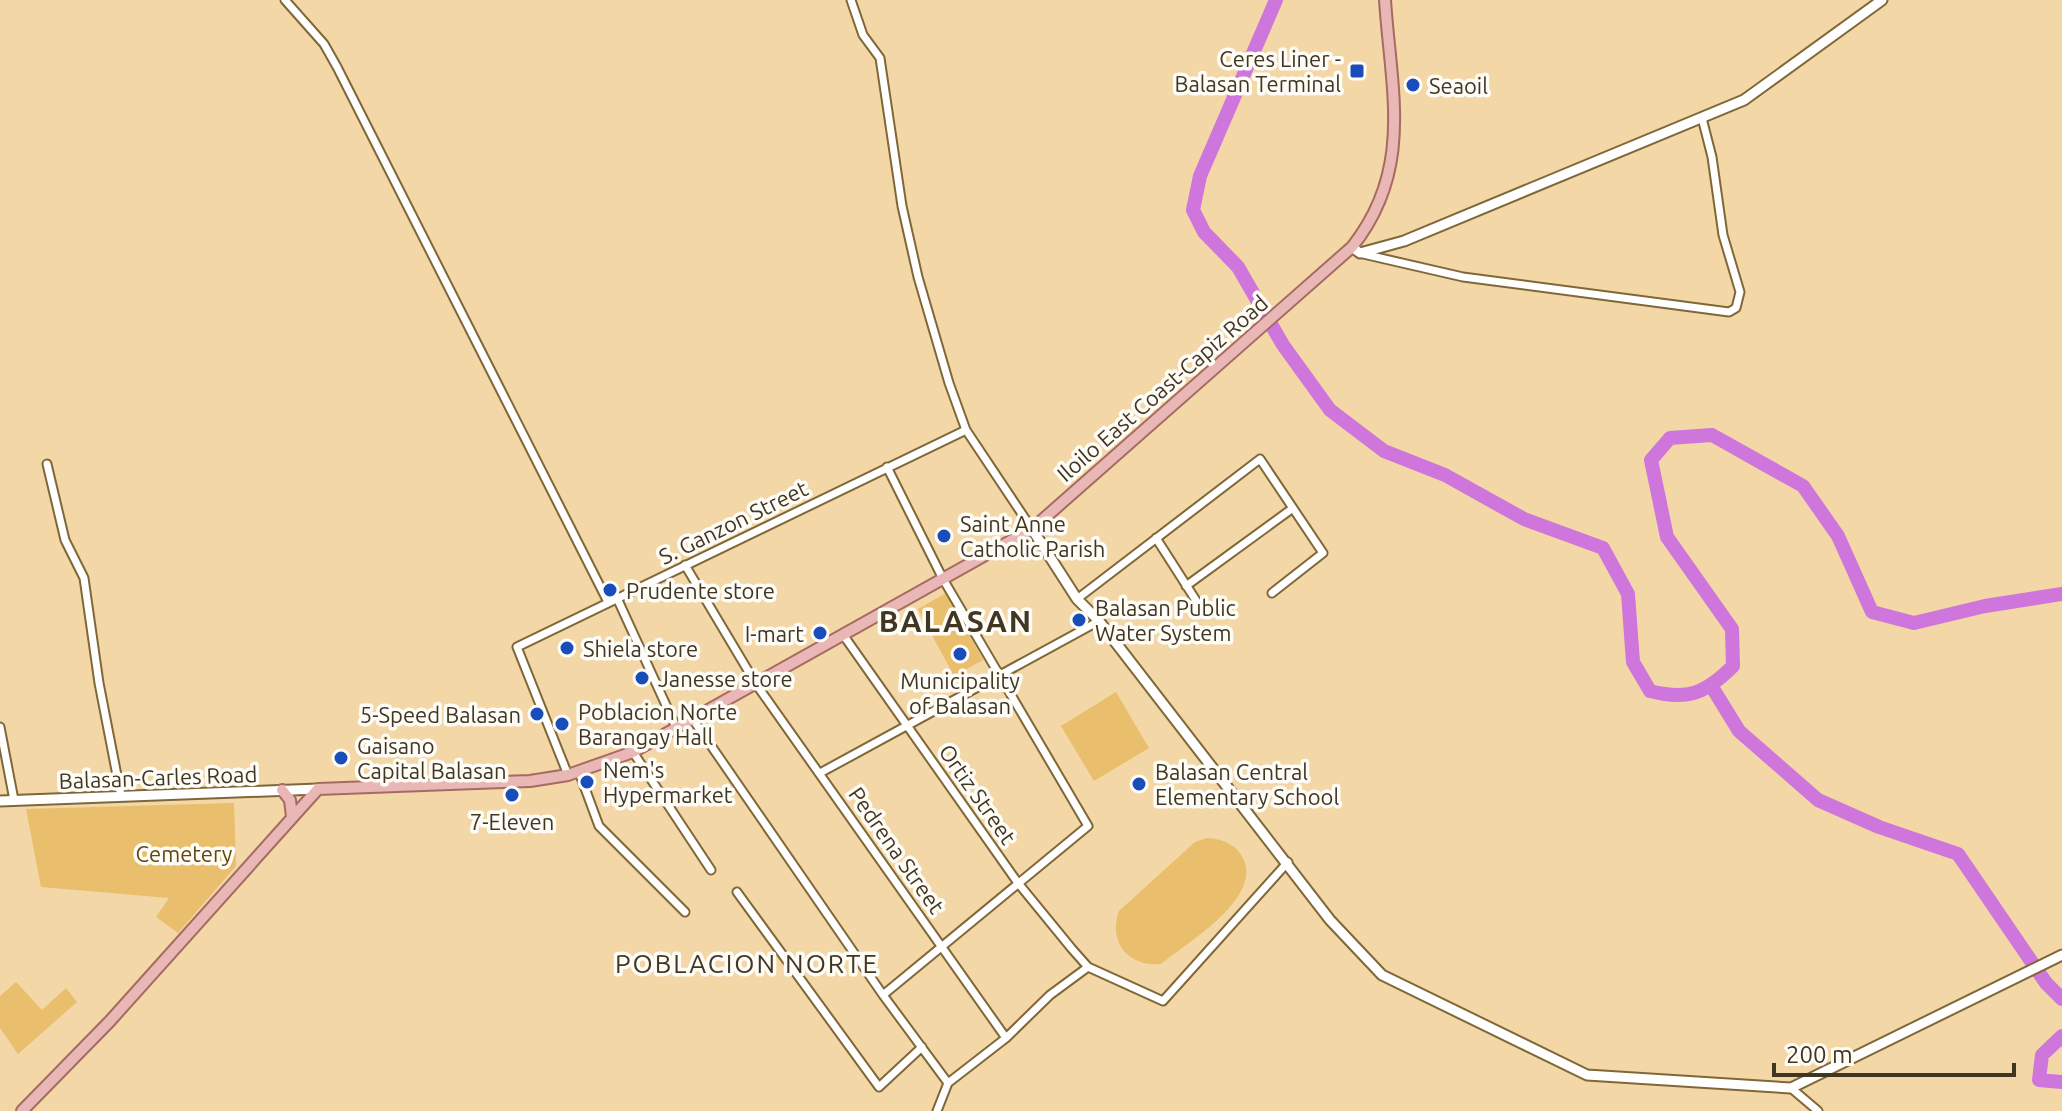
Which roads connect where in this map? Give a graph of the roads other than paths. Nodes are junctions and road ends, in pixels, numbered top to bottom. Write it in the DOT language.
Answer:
graph roads {
  1 [pos="285,0"];
  2 [pos="851,0"];
  3 [pos="1385,0"];
  4 [pos="1882,0"];
  5 [pos="1702,118"];
  6 [pos="1356,250"];
  7 [pos="966,430"];
  8 [pos="47,464"];
  9 [pos="887,467"];
  10 [pos="1293,508"];
  11 [pos="1032,529"];
  12 [pos="1156,538"];
  13 [pos="685,565"];
  14 [pos="943,579"];
  15 [pos="1186,586"];
  16 [pos="1272,593"];
  17 [pos="617,598"];
  18 [pos="1077,599"];
  19 [pos="608,602"];
  20 [pos="1204,613"];
  21 [pos="1099,621"];
  22 [pos="844,636"];
  23 [pos="1001,678"];
  24 [pos="756,684"];
  25 [pos="692,718"];
  26 [pos="908,726"];
  27 [pos="0,727"];
  28 [pos="676,727"];
  29 [pos="633,752"];
  30 [pos="574,773"];
  31 [pos="820,773"];
  32 [pos="318,789"];
  33 [pos="282,790"];
  34 [pos="121,796"];
  35 [pos="14,800"];
  36 [pos="0,801"];
  37 [pos="292,817"];
  38 [pos="1288,862"];
  39 [pos="711,870"];
  40 [pos="1018,883"];
  41 [pos="737,892"];
  42 [pos="685,912"];
  43 [pos="943,946"];
  44 [pos="2062,955"];
  45 [pos="1088,967"];
  46 [pos="883,995"];
  47 [pos="1006,1038"];
  48 [pos="922,1047"];
  49 [pos="948,1083"];
  50 [pos="1791,1088"];
  51 [pos="36,1106"];
  52 [pos="22,1111"];
  53 [pos="937,1111"];
  54 [pos="1818,1111"];
  1 -- 19 [label="street"];
  2 -- 7 [label="street"];
  3 -- 6 [label="main road, Iloilo East Coast-Capiz Road"];
  4 -- 5 [label="street"];
  5 -- 6 [label="street"];
  5 -- 6 [label="street"];
  6 -- 11 [label="main road, Iloilo East Coast-Capiz Road"];
  7 -- 9 [label="street, S. Ganzon Street"];
  7 -- 11 [label="street"];
  8 -- 34 [label="street"];
  9 -- 13 [label="street, S. Ganzon Street"];
  9 -- 14 [label="street"];
  10 -- 12 [label="street"];
  10 -- 15 [label="street"];
  10 -- 16 [label="street"];
  11 -- 14 [label="main road, Iloilo East Coast-Capiz Road"];
  11 -- 18 [label="street"];
  12 -- 15 [label="street"];
  12 -- 18 [label="street"];
  13 -- 17 [label="street, S. Ganzon Street"];
  13 -- 24 [label="street, Pedrena Street"];
  14 -- 22 [label="main road, Iloilo East Coast-Capiz Road"];
  14 -- 23 [label="street"];
  15 -- 20 [label="street"];
  17 -- 19 [label="street, S. Ganzon Street"];
  17 -- 28 [label="street"];
  18 -- 21 [label="street"];
  19 -- 30 [label="street, S. Ganzon Street"];
  21 -- 23 [label="street"];
  21 -- 38 [label="street"];
  22 -- 24 [label="main road, Iloilo East Coast-Capiz Road"];
  22 -- 26 [label="street, Ortiz Street"];
  23 -- 26 [label="street"];
  23 -- 40 [label="street"];
  24 -- 25 [label="main road, Iloilo East Coast-Capiz Road"];
  24 -- 31 [label="street, Pedrena Street"];
  25 -- 28 [label="main road, Iloilo East Coast-Capiz Road"];
  25 -- 46 [label="street"];
  26 -- 31 [label="street"];
  26 -- 40 [label="street, Ortiz Street"];
  27 -- 35 [label="street"];
  28 -- 29 [label="main road, Iloilo East Coast-Capiz Road"];
  29 -- 30 [label="main road, Iloilo East Coast-Capiz Road"];
  29 -- 39 [label="street"];
  30 -- 32 [label="main road, Iloilo East Coast-Capiz Road"];
  30 -- 42 [label="street"];
  31 -- 43 [label="street, Pedrena Street"];
  32 -- 33 [label="street, Balasan-Carles Road"];
  32 -- 37 [label="main road"];
  33 -- 34 [label="street, Balasan-Carles Road"];
  33 -- 37 [label="main road"];
  34 -- 35 [label="street, Balasan-Carles Road"];
  35 -- 36 [label="street, Balasan-Carles Road"];
  37 -- 51 [label="main road"];
  38 -- 45 [label="street"];
  38 -- 50 [label="street"];
  40 -- 43 [label="street"];
  40 -- 45 [label="street, Ortiz Street"];
  41 -- 48 [label="street"];
  43 -- 46 [label="street"];
  43 -- 47 [label="street, Pedrena Street"];
  44 -- 50 [label="street"];
  45 -- 47 [label="street"];
  46 -- 48 [label="street"];
  47 -- 49 [label="street"];
  48 -- 49 [label="street"];
  49 -- 53 [label="street"];
  50 -- 54 [label="street"];
  51 -- 52 [label="main road"];
}
